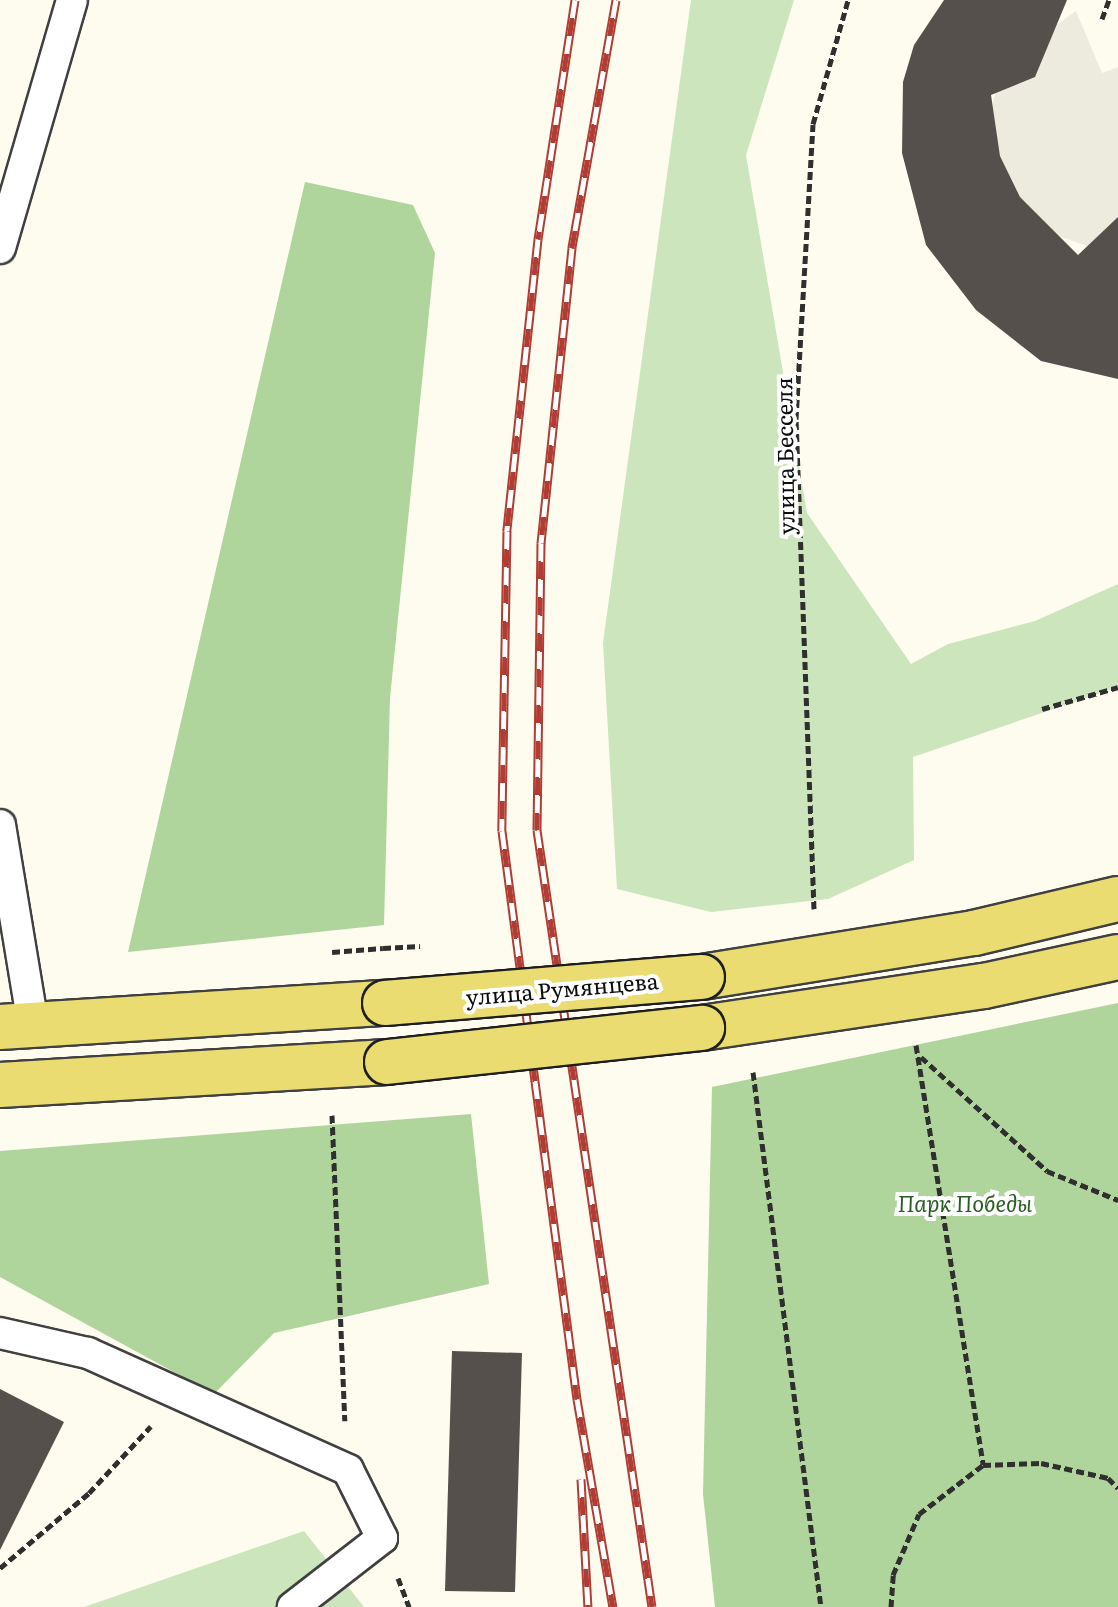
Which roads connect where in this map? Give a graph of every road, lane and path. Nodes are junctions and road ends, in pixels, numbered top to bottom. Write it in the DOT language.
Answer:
graph roads {
  1 [pos="72,0"];
  2 [pos="848,0"];
  3 [pos="1109,0"];
  4 [pos="1102,19"];
  5 [pos="0,248"];
  6 [pos="1118,687"];
  7 [pos="1042,709"];
  8 [pos="0,825"];
  9 [pos="1118,899"];
  10 [pos="815,916"];
  11 [pos="1118,957"];
  12 [pos="17,1026"];
  13 [pos="751,1057"];
  14 [pos="0,1085"];
  15 [pos="331,1103"];
  16 [pos="1118,1200"];
  17 [pos="0,1333"];
  18 [pos="182,1393"];
  19 [pos="983,1465"];
  20 [pos="348,1470"];
  21 [pos="1118,1488"];
  22 [pos="0,1568"];
  23 [pos="293,1607"];
  24 [pos="821,1607"];
  25 [pos="891,1607"];
  1 -- 5 [label="lane"];
  2 -- 10 [label="path, улица Бесселя"];
  3 -- 4 [label="path"];
  6 -- 7 [label="path"];
  8 -- 12 [label="lane"];
  9 -- 12 [label="main road, улица Румянцева, bridge"];
  11 -- 14 [label="main road, bridge"];
  13 -- 24 [label="path"];
  15 -- 20 [label="path"];
  16 -- 19 [label="path"];
  17 -- 18 [label="lane"];
  18 -- 20 [label="lane"];
  18 -- 22 [label="path"];
  19 -- 21 [label="path"];
  19 -- 25 [label="path"];
  20 -- 23 [label="lane"];
}
